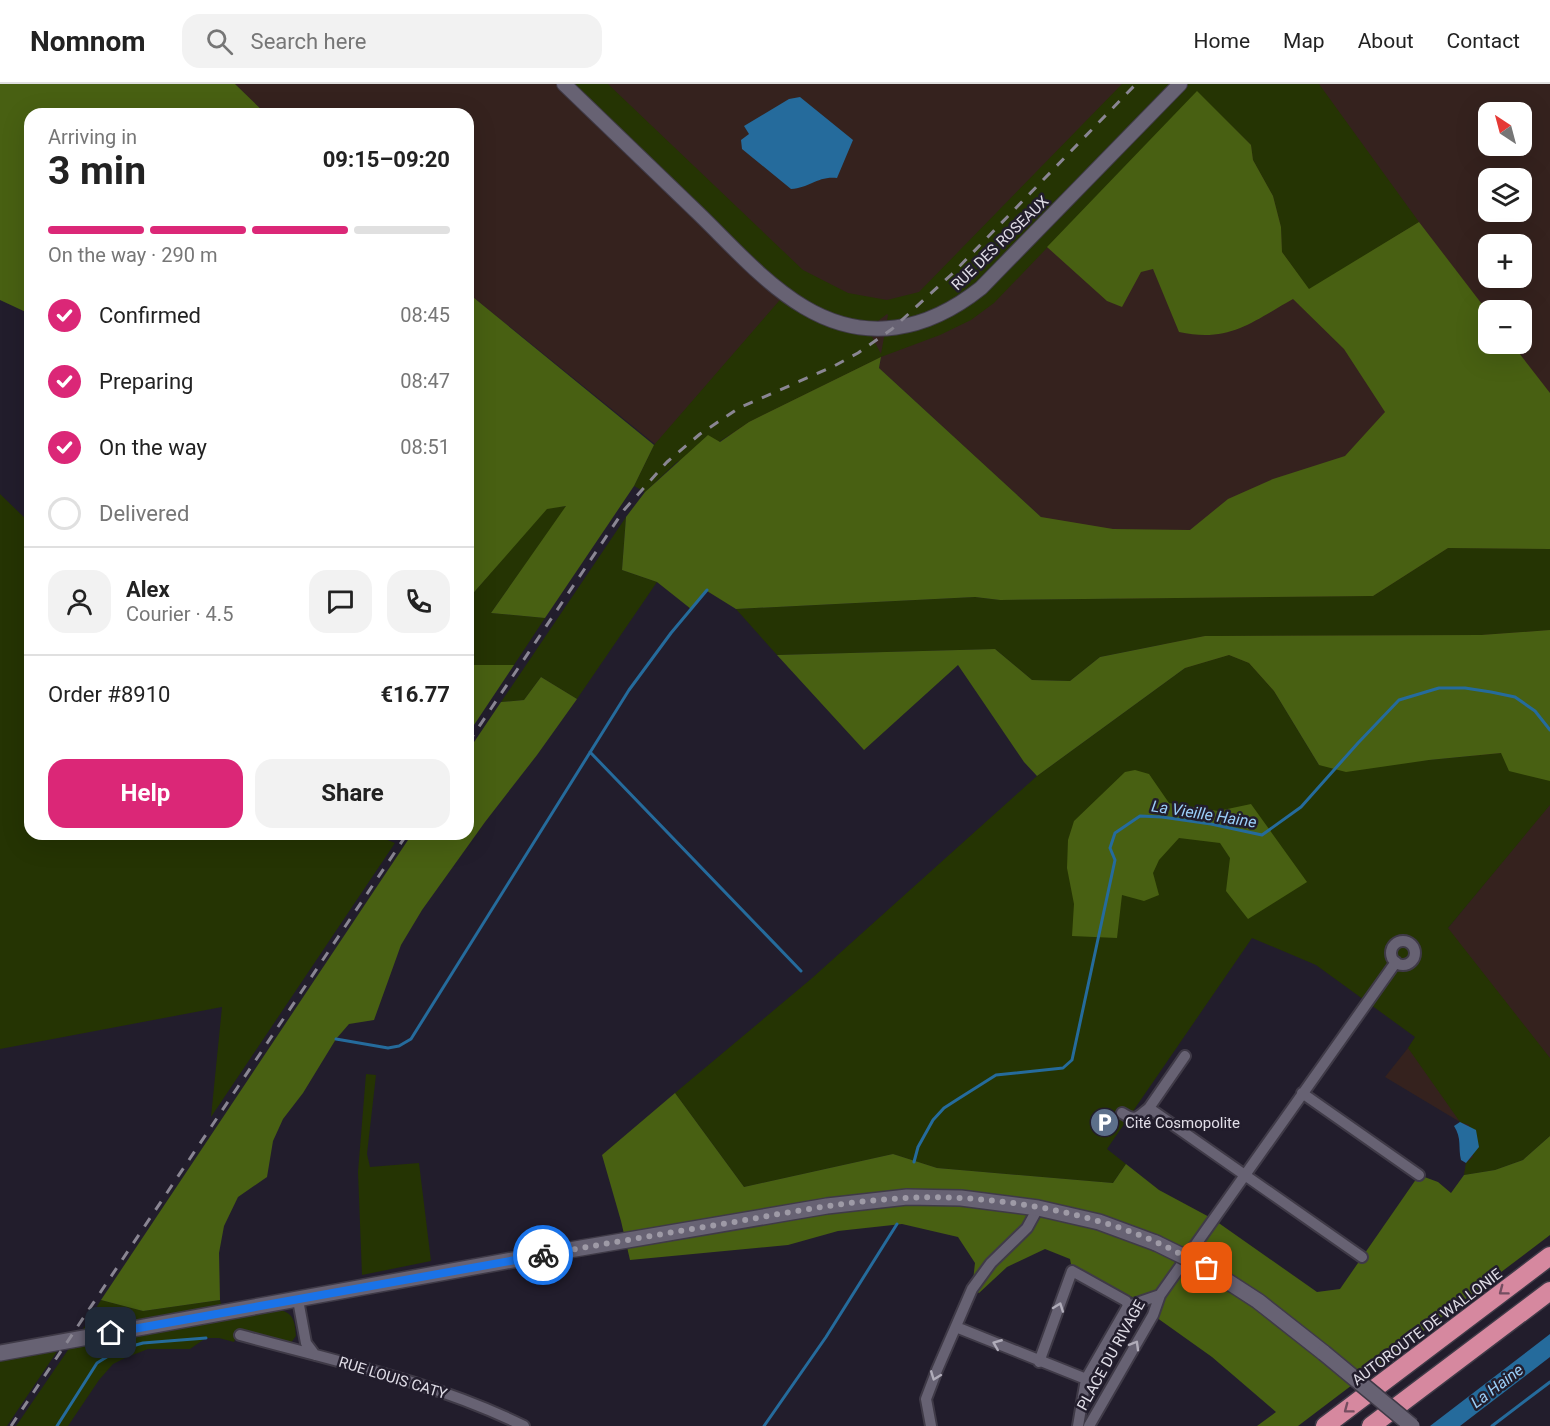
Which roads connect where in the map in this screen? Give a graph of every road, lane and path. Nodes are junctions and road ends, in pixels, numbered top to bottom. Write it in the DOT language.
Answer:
graph roads {
  1 [pos="564,84"];
  2 [pos="1180,84"];
  3 [pos="1396,962"];
  4 [pos="1185,1056"];
  5 [pos="1302,1093"];
  6 [pos="1149,1108"];
  7 [pos="1122,1113"];
  8 [pos="1245,1174"];
  9 [pos="1419,1175"];
  10 [pos="1038,1208"];
  11 [pos="1550,1256"];
  12 [pos="1362,1257"];
  13 [pos="1550,1291"];
  14 [pos="1160,1295"];
  15 [pos="298,1300"];
  16 [pos="1127,1304"];
  17 [pos="956,1327"];
  18 [pos="240,1335"];
  19 [pos="0,1353"];
  20 [pos="316,1356"];
  21 [pos="1039,1362"];
  22 [pos="1086,1379"];
  23 [pos="524,1426"];
  24 [pos="931,1426"];
  25 [pos="1078,1426"];
  26 [pos="1089,1426"];
  27 [pos="1325,1426"];
  28 [pos="1371,1426"];
  29 [pos="1413,1426"];
  1 -- 2 [label="street, RUE DES ROSEAUX"];
  3 -- 5 [label="street"];
  4 -- 6 [label="street"];
  5 -- 8 [label="street"];
  5 -- 9 [label="street"];
  6 -- 7 [label="street"];
  6 -- 8 [label="street"];
  8 -- 12 [label="street"];
  8 -- 14 [label="street"];
  10 -- 15 [label="main road"];
  10 -- 17 [label="street"];
  10 -- 29 [label="main road, bridge"];
  11 -- 27 [label="highway, AUTOROUTE DE WALLONIE, one-way"];
  13 -- 28 [label="highway"];
  14 -- 16 [label="street, PLACE DU RIVAGE"];
  26 -- 14 [label="street, PLACE DU RIVAGE, one-way"];
  15 -- 19 [label="main road"];
  15 -- 20 [label="street"];
  21 -- 16 [label="street, one-way"];
  16 -- 22 [label="street, PLACE DU RIVAGE"];
  21 -- 17 [label="street, one-way"];
  17 -- 24 [label="street, one-way"];
  18 -- 20 [label="street, RUE LOUIS CATY"];
  20 -- 23 [label="street, RUE LOUIS CATY"];
  21 -- 22 [label="street"];
  22 -- 25 [label="street, PLACE DU RIVAGE"];
}
